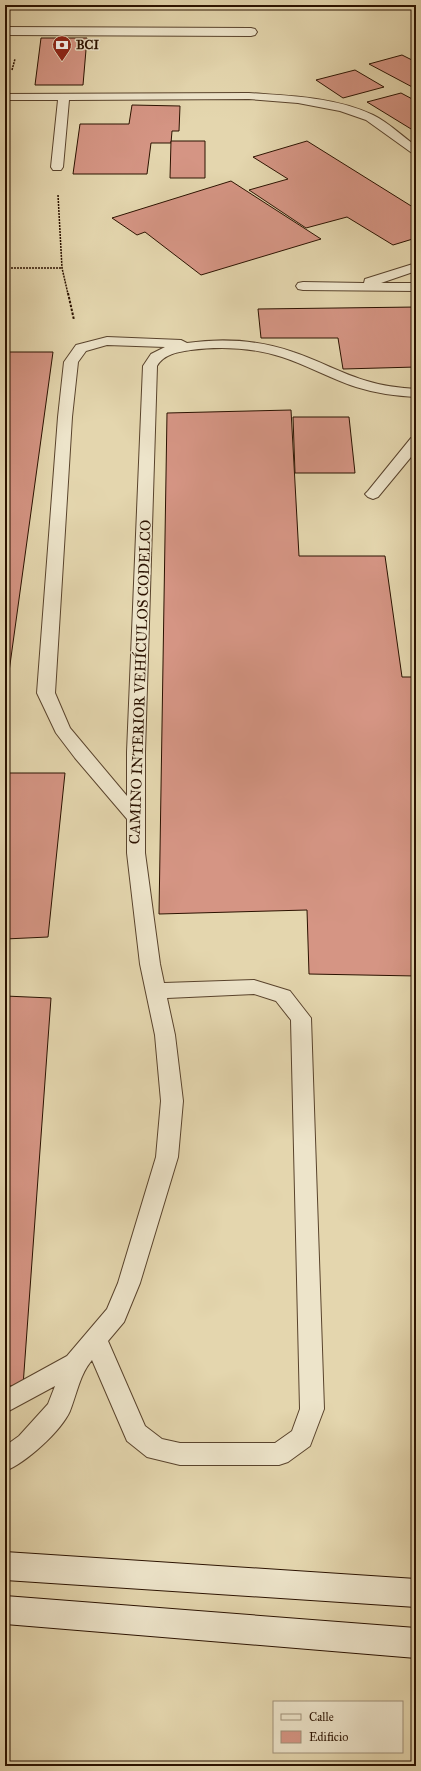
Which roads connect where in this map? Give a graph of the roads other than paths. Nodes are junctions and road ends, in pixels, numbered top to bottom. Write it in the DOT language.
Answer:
graph roads {
  1 [pos="5,31"];
  2 [pos="251,32"];
  3 [pos="5,97"];
  4 [pos="64,97"];
  5 [pos="416,151"];
  6 [pos="57,167"];
  7 [pos="416,267"];
  8 [pos="303,286"];
  9 [pos="355,286"];
  10 [pos="416,287"];
  11 [pos="206,345"];
  12 [pos="416,393"];
  13 [pos="416,441"];
  14 [pos="373,494"];
  15 [pos="137,819"];
  16 [pos="155,991"];
  17 [pos="95,1340"];
  18 [pos="75,1363"];
  19 [pos="5,1402"];
  20 [pos="5,1460"];
  21 [pos="5,1566"];
  22 [pos="416,1594"];
  23 [pos="5,1610"];
  24 [pos="416,1643"];
  1 -- 2 [label="main road"];
  3 -- 4 [label="lane"];
  4 -- 5 [label="lane"];
  4 -- 6 [label="lane"];
  7 -- 9 [label="lane"];
  8 -- 9 [label="lane"];
  9 -- 10 [label="lane"];
  11 -- 12 [label="lane, CAMINO INTERIOR VEHÍCULOS CODELCO"];
  11 -- 15 [label="lane, CAMINO INTERIOR VEHÍCULOS CODELCO"];
  11 -- 15 [label="lane"];
  13 -- 14 [label="lane"];
  15 -- 16 [label="lane, CAMINO INTERIOR VEHÍCULOS CODELCO"];
  16 -- 17 [label="lane, CAMINO INTERIOR VEHÍCULOS CODELCO"];
  16 -- 17 [label="lane"];
  17 -- 18 [label="lane, CAMINO INTERIOR VEHÍCULOS CODELCO"];
  18 -- 19 [label="lane, CAMINO INTERIOR VEHÍCULOS CODELCO"];
  18 -- 20 [label="lane"];
  21 -- 22 [label="main road"];
  23 -- 24 [label="main road"];
}
